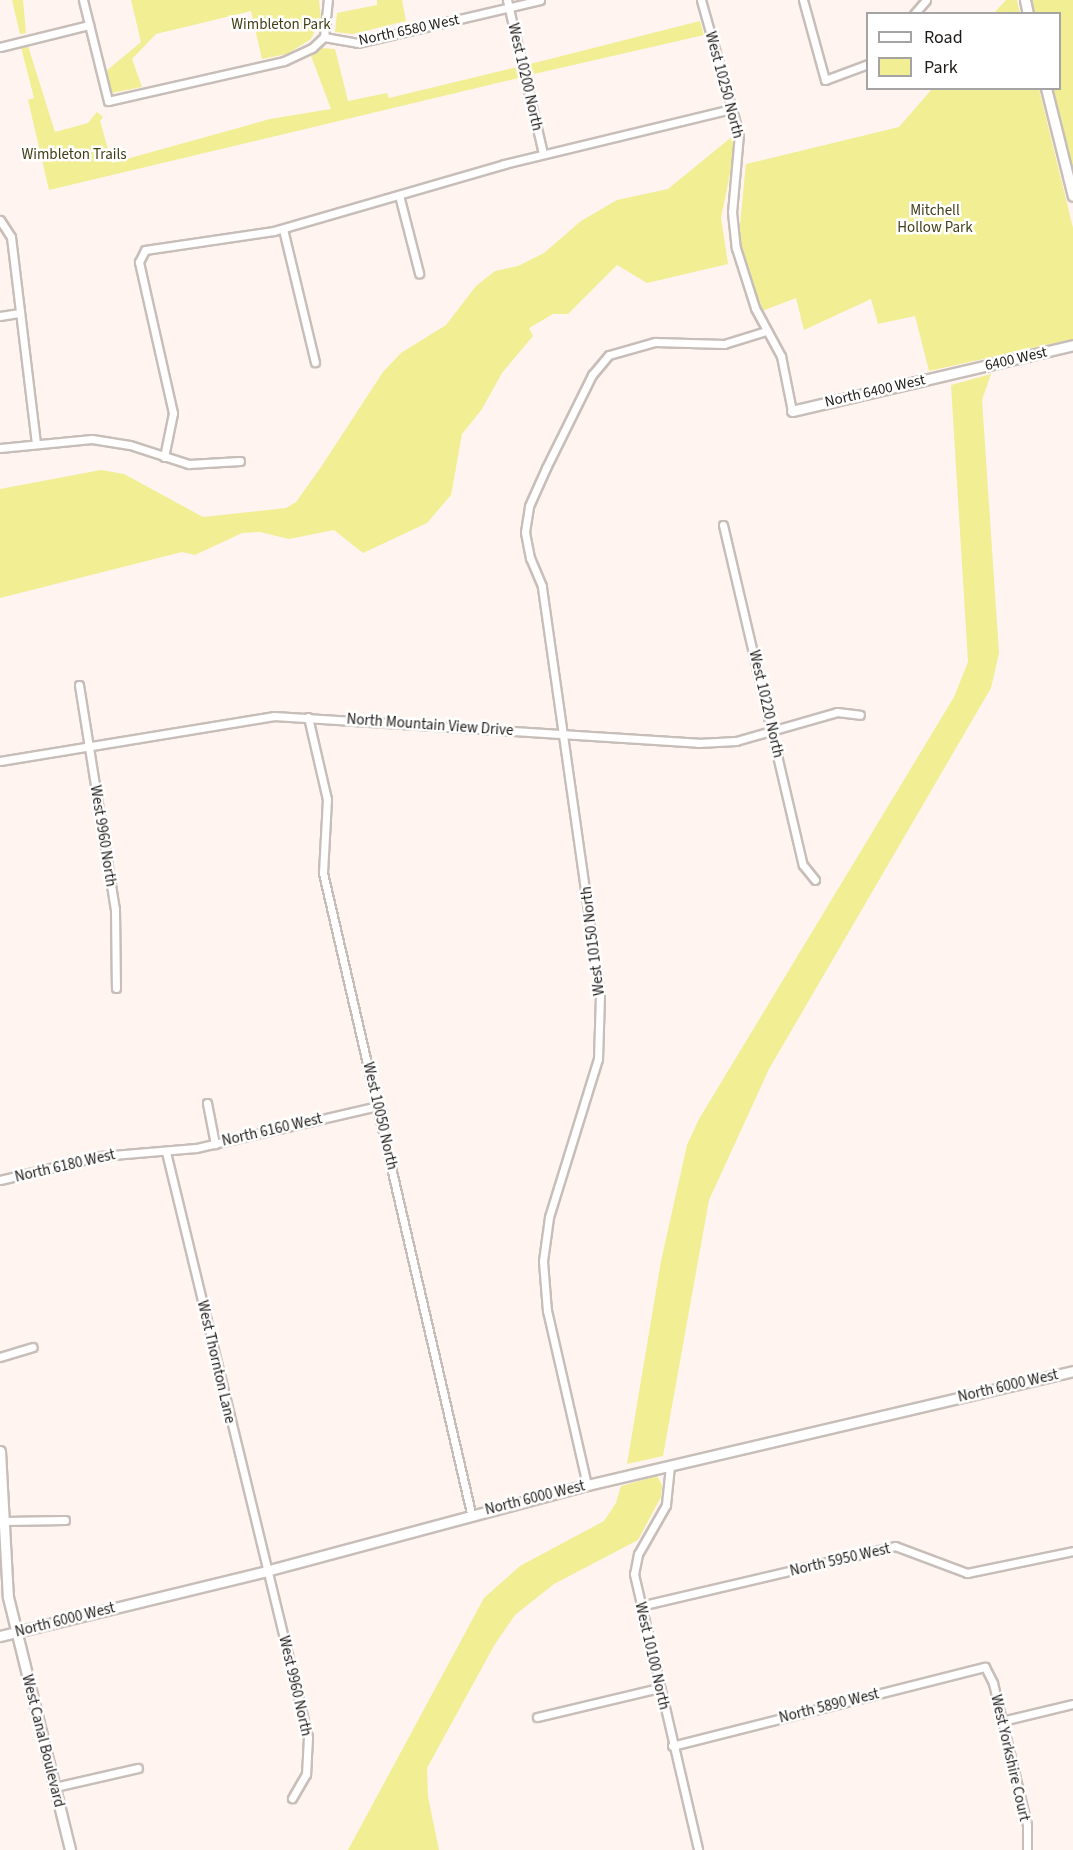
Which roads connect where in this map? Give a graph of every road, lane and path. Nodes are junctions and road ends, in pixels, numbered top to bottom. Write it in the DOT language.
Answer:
graph roads {
  1 [pos="83,0"];
  2 [pos="328,0"];
  3 [pos="540,0"];
  4 [pos="701,0"];
  5 [pos="804,0"];
  6 [pos="926,0"];
  7 [pos="508,4"];
  8 [pos="916,12"];
  9 [pos="89,25"];
  10 [pos="324,37"];
  11 [pos="0,47"];
  12 [pos="866,64"];
  13 [pos="1046,90"];
  14 [pos="732,109"];
  15 [pos="543,154"];
  16 [pos="399,195"];
  17 [pos="1073,196"];
  18 [pos="0,220"];
  19 [pos="284,229"];
  20 [pos="418,273"];
  21 [pos="20,313"];
  22 [pos="0,316"];
  23 [pos="766,331"];
  24 [pos="1073,345"];
  25 [pos="315,362"];
  26 [pos="958,372"];
  27 [pos="792,411"];
  28 [pos="36,443"];
  29 [pos="0,448"];
  30 [pos="165,457"];
  31 [pos="240,461"];
  32 [pos="723,525"];
  33 [pos="79,685"];
  34 [pos="860,715"];
  35 [pos="308,717"];
  36 [pos="772,730"];
  37 [pos="566,734"];
  38 [pos="89,749"];
  39 [pos="0,760"];
  40 [pos="815,880"];
  41 [pos="116,988"];
  42 [pos="207,1103"];
  43 [pos="378,1106"];
  44 [pos="215,1144"];
  45 [pos="166,1152"];
  46 [pos="0,1180"];
  47 [pos="32,1347"];
  48 [pos="0,1357"];
  49 [pos="1073,1371"];
  50 [pos="0,1451"];
  51 [pos="670,1466"];
  52 [pos="587,1485"];
  53 [pos="471,1513"];
  54 [pos="65,1520"];
  55 [pos="4,1521"];
  56 [pos="1073,1551"];
  57 [pos="266,1571"];
  58 [pos="640,1606"];
  59 [pos="16,1632"];
  60 [pos="0,1636"];
  61 [pos="985,1667"];
  62 [pos="659,1688"];
  63 [pos="1073,1704"];
  64 [pos="537,1717"];
  65 [pos="1002,1721"];
  66 [pos="672,1746"];
  67 [pos="138,1768"];
  68 [pos="55,1787"];
  69 [pos="292,1798"];
  70 [pos="70,1850"];
  71 [pos="698,1850"];
  72 [pos="1028,1850"];
  1 -- 9 [label="street"];
  2 -- 10 [label="street"];
  3 -- 7 [label="street, North 6580 West"];
  4 -- 14 [label="street, West 10250 North"];
  5 -- 12 [label="street"];
  6 -- 8 [label="street"];
  7 -- 10 [label="street, North 6580 West"];
  7 -- 15 [label="street, West 10200 North"];
  9 -- 10 [label="street"];
  9 -- 11 [label="street"];
  13 -- 17 [label="street"];
  14 -- 15 [label="street"];
  14 -- 23 [label="street, West 10250 North"];
  15 -- 16 [label="street"];
  16 -- 19 [label="street"];
  16 -- 20 [label="street"];
  18 -- 21 [label="street"];
  19 -- 25 [label="street"];
  19 -- 30 [label="street"];
  21 -- 22 [label="street"];
  21 -- 28 [label="street"];
  23 -- 27 [label="street, West 10250 North"];
  23 -- 37 [label="street, West 10150 North"];
  24 -- 26 [label="street, 6400 West"];
  26 -- 27 [label="street, North 6400 West"];
  28 -- 29 [label="street"];
  28 -- 30 [label="street"];
  30 -- 31 [label="street"];
  32 -- 36 [label="street, West 10220 North"];
  33 -- 38 [label="street, West 9960 North"];
  34 -- 36 [label="street, North Mountain View Drive"];
  35 -- 37 [label="street, North Mountain View Drive"];
  35 -- 38 [label="street, North Mountain View Drive"];
  35 -- 43 [label="street, West 10050 North"];
  36 -- 37 [label="street, North Mountain View Drive"];
  36 -- 40 [label="street, West 10220 North"];
  37 -- 52 [label="street, West 10150 North"];
  38 -- 39 [label="street, North Mountain View Drive"];
  38 -- 41 [label="street, West 9960 North"];
  42 -- 44 [label="street"];
  43 -- 44 [label="street, North 6160 West"];
  43 -- 53 [label="street, West 10050 North"];
  44 -- 45 [label="street, North 6160 West"];
  45 -- 46 [label="street, North 6180 West"];
  45 -- 57 [label="street, West Thornton Lane"];
  47 -- 48 [label="street"];
  49 -- 51 [label="street, North 6000 West"];
  50 -- 55 [label="street, West Canal Boulevard"];
  51 -- 52 [label="street, North 6000 West"];
  51 -- 58 [label="street, West 10100 North"];
  52 -- 53 [label="street, North 6000 West"];
  53 -- 57 [label="street, North 6000 West"];
  54 -- 55 [label="street"];
  55 -- 59 [label="street, West Canal Boulevard"];
  56 -- 58 [label="street, North 5950 West"];
  57 -- 59 [label="street, North 6000 West"];
  57 -- 69 [label="street, West 9960 North"];
  58 -- 62 [label="street, West 10100 North"];
  59 -- 60 [label="street, North 6000 West"];
  59 -- 68 [label="street, West Canal Boulevard"];
  61 -- 65 [label="street, West Yorkshire Court"];
  61 -- 66 [label="street, North 5890 West"];
  62 -- 64 [label="street"];
  62 -- 66 [label="street, West 10100 North"];
  63 -- 65 [label="street"];
  65 -- 72 [label="street, West Yorkshire Court"];
  66 -- 71 [label="street, West 10100 North"];
  67 -- 68 [label="street"];
  68 -- 70 [label="street, West Canal Boulevard"];
}
